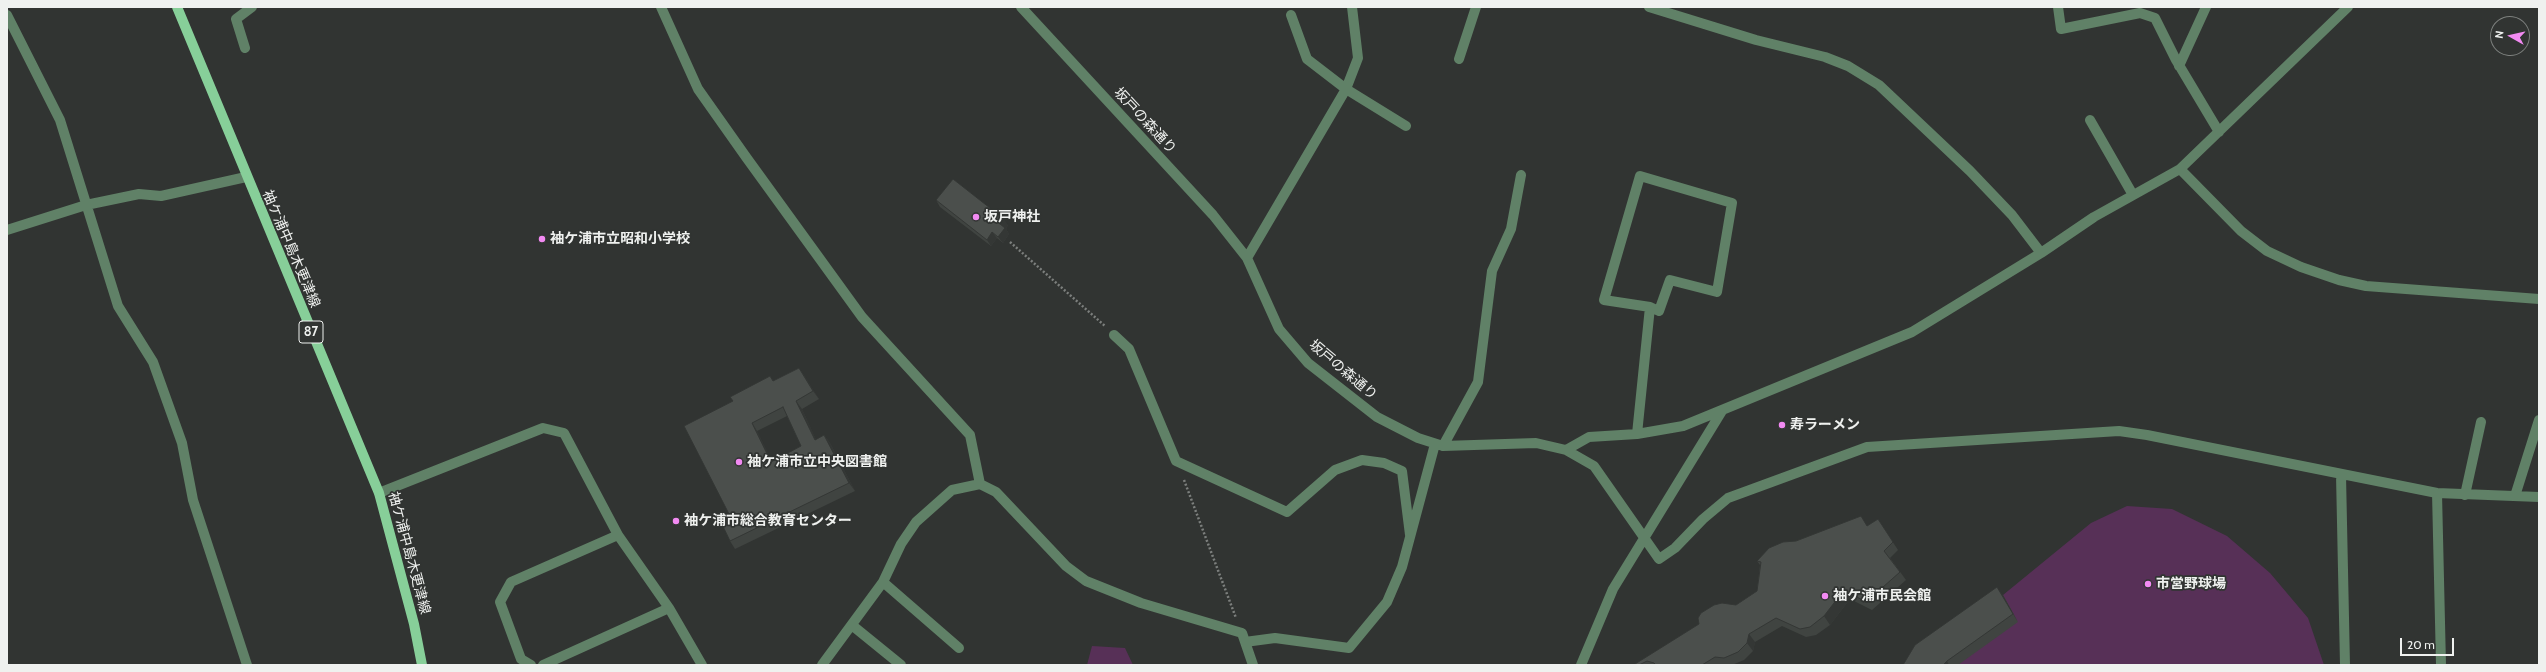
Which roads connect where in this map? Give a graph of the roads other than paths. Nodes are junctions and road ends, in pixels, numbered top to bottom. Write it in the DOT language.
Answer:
graph roads {
  1 [pos="177,7"];
  2 [pos="252,7"];
  3 [pos="661,7"];
  4 [pos="1021,7"];
  5 [pos="1352,7"];
  6 [pos="1476,7"];
  7 [pos="1649,7"];
  8 [pos="2058,7"];
  9 [pos="2151,7"];
  10 [pos="2206,7"];
  11 [pos="2348,7"];
  12 [pos="7,15"];
  13 [pos="1291,15"];
  14 [pos="2155,18"];
  15 [pos="244,48"];
  16 [pos="1460,59"];
  17 [pos="2179,66"];
  18 [pos="1346,89"];
  19 [pos="2090,120"];
  20 [pos="1406,126"];
  21 [pos="2219,132"];
  22 [pos="2180,169"];
  23 [pos="1521,175"];
  24 [pos="246,178"];
  25 [pos="2133,195"];
  26 [pos="86,205"];
  27 [pos="7,230"];
  28 [pos="2041,253"];
  29 [pos="1247,258"];
  30 [pos="2539,300"];
  31 [pos="1650,307"];
  32 [pos="1114,335"];
  33 [pos="1722,411"];
  34 [pos="2539,420"];
  35 [pos="2481,422"];
  36 [pos="1637,434"];
  37 [pos="1439,445"];
  38 [pos="1566,450"];
  39 [pos="2341,475"];
  40 [pos="980,484"];
  41 [pos="379,493"];
  42 [pos="2437,493"];
  43 [pos="2466,495"];
  44 [pos="2515,496"];
  45 [pos="2539,497"];
  46 [pos="618,535"];
  47 [pos="1410,536"];
  48 [pos="1643,538"];
  49 [pos="883,582"];
  50 [pos="669,608"];
  51 [pos="853,626"];
  52 [pos="1244,637"];
  53 [pos="959,648"];
  54 [pos="247,665"];
  55 [pos="422,665"];
  56 [pos="531,665"];
  57 [pos="543,665"];
  58 [pos="702,665"];
  59 [pos="822,665"];
  60 [pos="901,665"];
  61 [pos="1253,665"];
  62 [pos="1581,665"];
  63 [pos="2345,665"];
  64 [pos="2441,665"];
  1 -- 24 [label="main road, 袖ケ浦中島木更津線 / 87"];
  2 -- 15 [label="street"];
  3 -- 40 [label="street"];
  4 -- 29 [label="street, 坂戸の森通り"];
  5 -- 18 [label="street"];
  6 -- 16 [label="street"];
  7 -- 28 [label="street"];
  8 -- 14 [label="street"];
  9 -- 14 [label="street"];
  10 -- 17 [label="street"];
  11 -- 21 [label="street"];
  12 -- 26 [label="street"];
  13 -- 18 [label="street"];
  14 -- 17 [label="street"];
  17 -- 21 [label="street"];
  18 -- 20 [label="street"];
  18 -- 29 [label="street"];
  19 -- 25 [label="street"];
  21 -- 22 [label="street"];
  22 -- 25 [label="street"];
  22 -- 30 [label="street"];
  23 -- 37 [label="street"];
  24 -- 26 [label="street"];
  24 -- 41 [label="main road, 袖ケ浦中島木更津線 / 87"];
  25 -- 28 [label="street"];
  26 -- 27 [label="street"];
  26 -- 54 [label="street"];
  28 -- 33 [label="street"];
  29 -- 37 [label="street, 坂戸の森通り"];
  31 -- 31 [label="street"];
  31 -- 36 [label="street"];
  32 -- 47 [label="street"];
  33 -- 36 [label="street"];
  33 -- 48 [label="street"];
  34 -- 44 [label="street"];
  35 -- 43 [label="street"];
  36 -- 38 [label="street"];
  37 -- 38 [label="street, 坂戸の森通り"];
  37 -- 47 [label="street"];
  38 -- 48 [label="street, 坂戸の森通り"];
  39 -- 42 [label="street"];
  39 -- 48 [label="street, 坂戸の森通り"];
  39 -- 63 [label="street"];
  40 -- 49 [label="street"];
  40 -- 52 [label="street"];
  41 -- 46 [label="street"];
  41 -- 55 [label="main road, 袖ケ浦中島木更津線 / 87"];
  42 -- 43 [label="street"];
  42 -- 64 [label="street"];
  43 -- 44 [label="street"];
  44 -- 45 [label="street"];
  46 -- 50 [label="street"];
  46 -- 56 [label="street"];
  47 -- 52 [label="street"];
  48 -- 62 [label="street"];
  49 -- 51 [label="street"];
  49 -- 53 [label="street"];
  50 -- 57 [label="street"];
  50 -- 58 [label="street"];
  51 -- 59 [label="street"];
  51 -- 60 [label="street"];
  52 -- 61 [label="street"];
}
